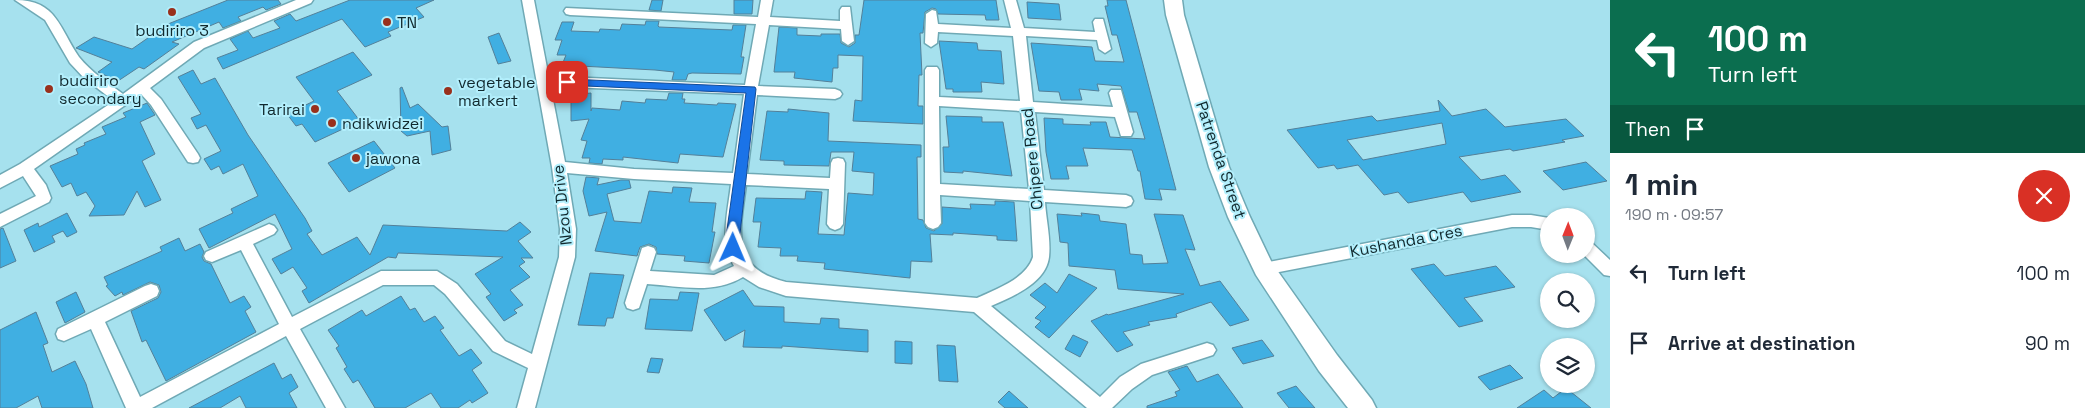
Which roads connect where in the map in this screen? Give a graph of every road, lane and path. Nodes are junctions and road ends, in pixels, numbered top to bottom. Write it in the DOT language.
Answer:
graph roads {
  1 [pos="21,0"];
  2 [pos="307,0"];
  3 [pos="528,0"];
  4 [pos="767,0"];
  5 [pos="1010,0"];
  6 [pos="1173,0"];
  7 [pos="846,10"];
  8 [pos="570,11"];
  9 [pos="763,21"];
  10 [pos="1099,22"];
  11 [pos="847,25"];
  12 [pos="1019,32"];
  13 [pos="1102,36"];
  14 [pos="848,41"];
  15 [pos="931,43"];
  16 [pos="1105,49"];
  17 [pos="932,70"];
  18 [pos="567,82"];
  19 [pos="142,87"];
  20 [pos="751,89"];
  21 [pos="1116,93"];
  22 [pos="835,94"];
  23 [pos="123,101"];
  24 [pos="932,101"];
  25 [pos="1026,106"];
  26 [pos="1120,112"];
  27 [pos="1126,132"];
  28 [pos="193,158"];
  29 [pos="838,163"];
  30 [pos="559,167"];
  31 [pos="26,168"];
  32 [pos="739,179"];
  33 [pos="0,182"];
  34 [pos="837,184"];
  35 [pos="934,189"];
  36 [pos="1037,195"];
  37 [pos="1126,201"];
  38 [pos="0,221"];
  39 [pos="1540,222"];
  40 [pos="934,223"];
  41 [pos="835,224"];
  42 [pos="269,230"];
  43 [pos="244,241"];
  44 [pos="648,252"];
  45 [pos="212,256"];
  46 [pos="1595,256"];
  47 [pos="743,269"];
  48 [pos="1264,269"];
  49 [pos="1610,270"];
  50 [pos="641,277"];
  51 [pos="151,291"];
  52 [pos="633,303"];
  53 [pos="978,305"];
  54 [pos="95,319"];
  55 [pos="288,325"];
  56 [pos="64,334"];
  57 [pos="1207,350"];
  58 [pos="539,364"];
  59 [pos="136,408"];
  60 [pos="336,408"];
  61 [pos="526,408"];
  62 [pos="1362,408"];
  1 -- 23 [label="street"];
  2 -- 19 [label="street"];
  3 -- 30 [label="street, Nzou Drive"];
  4 -- 9 [label="street"];
  5 -- 12 [label="street, Chipere Road"];
  6 -- 48 [label="street, Patrenda Street"];
  7 -- 11 [label="street"];
  8 -- 9 [label="street"];
  9 -- 11 [label="street"];
  9 -- 20 [label="street"];
  10 -- 13 [label="street"];
  11 -- 14 [label="street"];
  12 -- 13 [label="street"];
  12 -- 15 [label="street"];
  12 -- 25 [label="street, Chipere Road"];
  13 -- 16 [label="street"];
  17 -- 24 [label="street"];
  18 -- 20 [label="street"];
  19 -- 23 [label="street"];
  19 -- 28 [label="street"];
  20 -- 22 [label="street"];
  20 -- 32 [label="street"];
  21 -- 26 [label="street"];
  23 -- 31 [label="street"];
  24 -- 25 [label="street"];
  24 -- 35 [label="street"];
  25 -- 26 [label="street"];
  25 -- 36 [label="street, Chipere Road"];
  26 -- 27 [label="street"];
  29 -- 34 [label="street"];
  30 -- 32 [label="street"];
  30 -- 58 [label="street, Nzou Drive"];
  31 -- 33 [label="street"];
  31 -- 38 [label="street"];
  32 -- 34 [label="street"];
  32 -- 47 [label="street"];
  34 -- 41 [label="street"];
  35 -- 36 [label="street"];
  35 -- 40 [label="street"];
  36 -- 37 [label="street"];
  36 -- 53 [label="street, Chipere Road"];
  39 -- 48 [label="street, Kushanda Cres"];
  42 -- 43 [label="street"];
  43 -- 45 [label="street"];
  43 -- 55 [label="street"];
  44 -- 50 [label="street"];
  46 -- 49 [label="street"];
  47 -- 50 [label="street"];
  47 -- 53 [label="street"];
  48 -- 62 [label="street, Patrenda Street"];
  50 -- 52 [label="street"];
  51 -- 54 [label="street"];
  53 -- 57 [label="street"];
  54 -- 56 [label="street"];
  54 -- 59 [label="street"];
  55 -- 58 [label="street"];
  55 -- 59 [label="street"];
  55 -- 60 [label="street"];
  58 -- 61 [label="street, Nzou Drive"];
}
